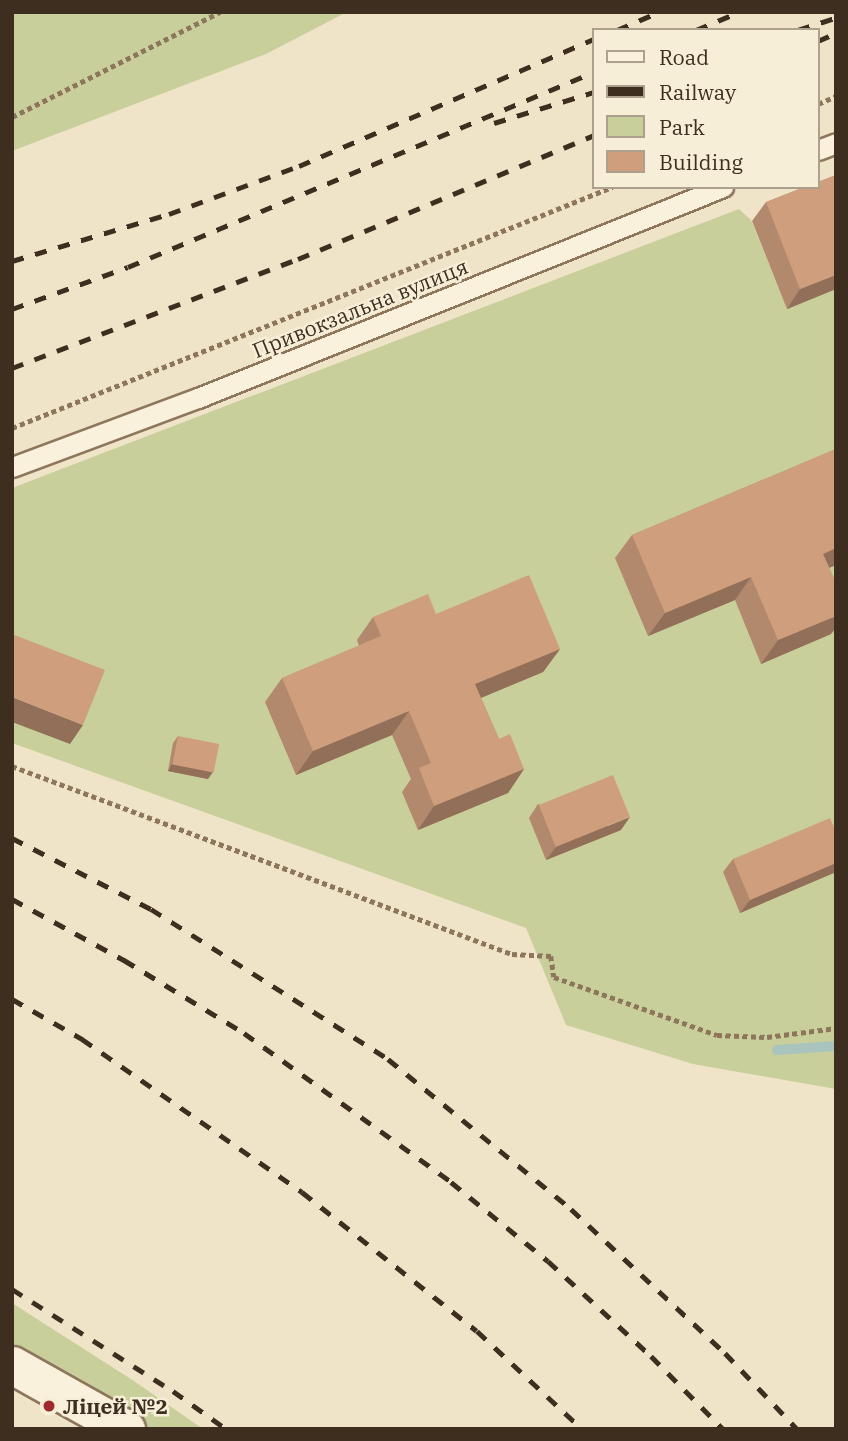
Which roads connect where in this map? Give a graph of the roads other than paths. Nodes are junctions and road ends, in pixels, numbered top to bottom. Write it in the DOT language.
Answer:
graph roads {
  1 [pos="718,189"];
  2 [pos="12,467"];
  3 [pos="12,1365"];
  4 [pos="126,1429"];
  1 -- 2 [label="lane, Привокзальна вулиця"];
  3 -- 4 [label="street"];
}
